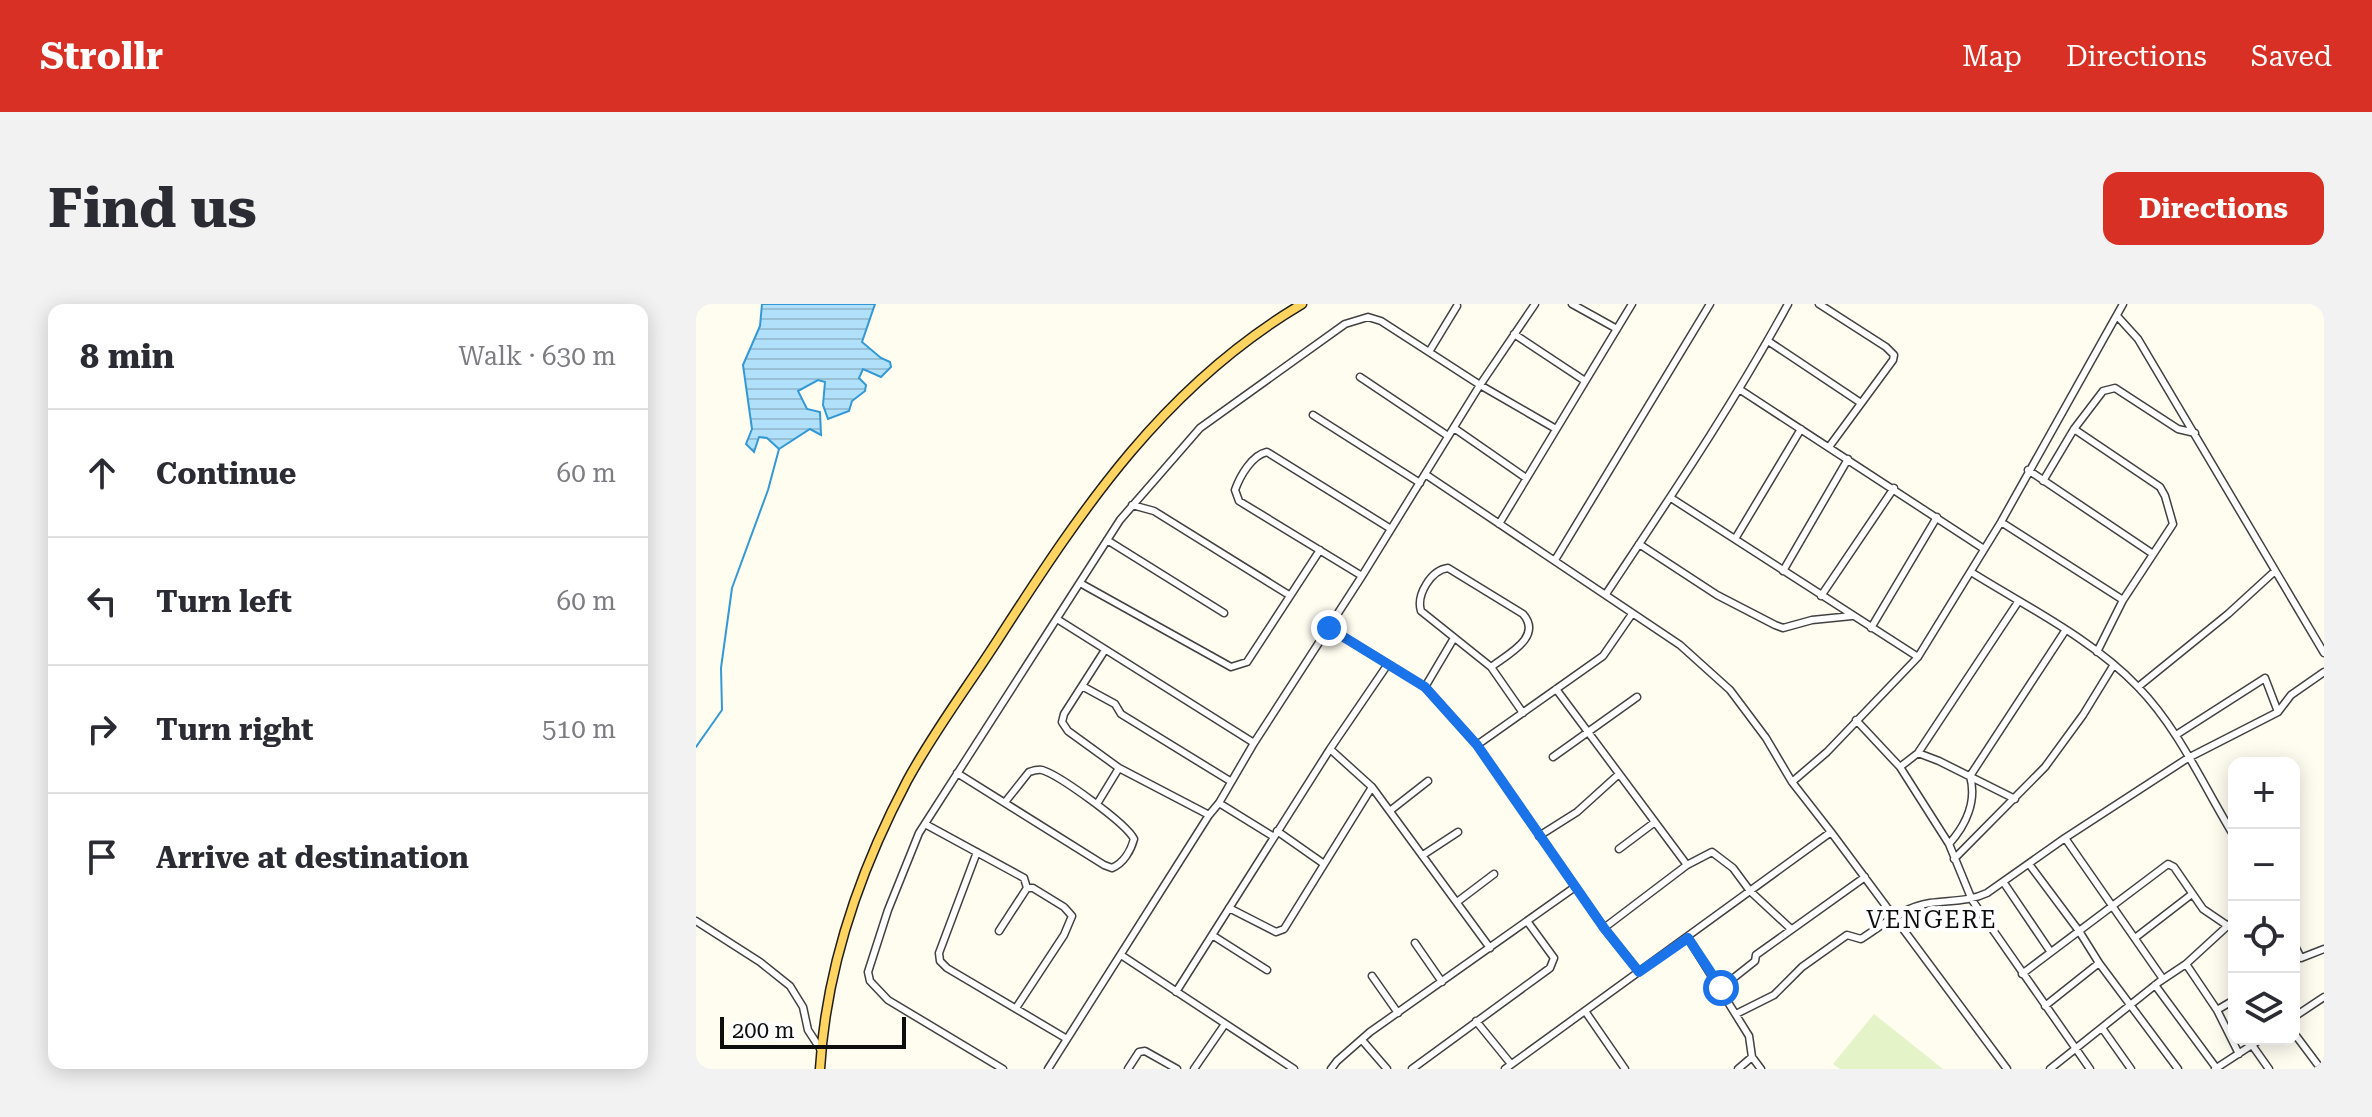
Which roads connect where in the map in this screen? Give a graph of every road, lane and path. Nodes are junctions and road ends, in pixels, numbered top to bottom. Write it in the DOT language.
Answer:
graph roads {
  1 [pos="1302,304"];
  2 [pos="1535,304"];
  3 [pos="1572,304"];
  4 [pos="1632,304"];
  5 [pos="1710,304"];
  6 [pos="1788,304"];
  7 [pos="1819,304"];
  8 [pos="2121,305"];
  9 [pos="1457,306"];
  10 [pos="2118,317"];
  11 [pos="1617,329"];
  12 [pos="1514,334"];
  13 [pos="1768,341"];
  14 [pos="1429,352"];
  15 [pos="1360,377"];
  16 [pos="1585,381"];
  17 [pos="1480,385"];
  18 [pos="1739,389"];
  19 [pos="1861,403"];
  20 [pos="1313,415"];
  21 [pos="1454,428"];
  22 [pos="1556,429"];
  23 [pos="1801,429"];
  24 [pos="2074,429"];
  25 [pos="2195,433"];
  26 [pos="1448,436"];
  27 [pos="1829,447"];
  28 [pos="1848,459"];
  29 [pos="2028,470"];
  30 [pos="1425,474"];
  31 [pos="1526,478"];
  32 [pos="2043,481"];
  33 [pos="1420,483"];
  34 [pos="1894,488"];
  35 [pos="1671,498"];
  36 [pos="1132,505"];
  37 [pos="1937,517"];
  38 [pos="2001,522"];
  39 [pos="1499,524"];
  40 [pos="1391,529"];
  41 [pos="1735,539"];
  42 [pos="1107,540"];
  43 [pos="1639,544"];
  44 [pos="1984,549"];
  45 [pos="1320,550"];
  46 [pos="2153,554"];
  47 [pos="1555,560"];
  48 [pos="1783,571"];
  49 [pos="2275,571"];
  50 [pos="1971,572"];
  51 [pos="1362,576"];
  52 [pos="1080,583"];
  53 [pos="1606,594"];
  54 [pos="1289,595"];
  55 [pos="1821,596"];
  56 [pos="2123,600"];
  57 [pos="2018,602"];
  58 [pos="1224,613"];
  59 [pos="1632,614"];
  60 [pos="1852,616"];
  61 [pos="1057,619"];
  62 [pos="1329,628"];
  63 [pos="1871,628"];
  64 [pos="2065,631"];
  65 [pos="1454,638"];
  66 [pos="1105,650"];
  67 [pos="2097,652"];
  68 [pos="2324,653"];
  69 [pos="1918,657"];
  70 [pos="1388,664"];
  71 [pos="2113,666"];
  72 [pos="1491,667"];
  73 [pos="2324,672"];
  74 [pos="1082,686"];
  75 [pos="1425,687"];
  76 [pos="2138,687"];
  77 [pos="1556,689"];
  78 [pos="1637,697"];
  79 [pos="2278,712"];
  80 [pos="1523,713"];
  81 [pos="1856,720"];
  82 [pos="1589,733"];
  83 [pos="2176,735"];
  84 [pos="1254,743"];
  85 [pos="1477,745"];
  86 [pos="1330,749"];
  87 [pos="1918,753"];
  88 [pos="1553,757"];
  89 [pos="2188,758"];
  90 [pos="1900,767"];
  91 [pos="1119,768"];
  92 [pos="957,773"];
  93 [pos="1619,774"];
  94 [pos="1970,776"];
  95 [pos="1230,781"];
  96 [pos="1428,781"];
  97 [pos="1792,782"];
  98 [pos="1372,787"];
  99 [pos="2015,799"];
  100 [pos="1006,801"];
  101 [pos="1219,803"];
  102 [pos="1097,804"];
  103 [pos="1391,810"];
  104 [pos="1209,815"];
  105 [pos="1655,822"];
  106 [pos="925,824"];
  107 [pos="2230,829"];
  108 [pos="1458,832"];
  109 [pos="1831,832"];
  110 [pos="1275,834"];
  111 [pos="1539,836"];
  112 [pos="2065,838"];
  113 [pos="1949,844"];
  114 [pos="1619,849"];
  115 [pos="977,852"];
  116 [pos="1423,855"];
  117 [pos="1954,859"];
  118 [pos="1324,864"];
  119 [pos="2029,864"];
  120 [pos="1687,865"];
  121 [pos="1494,874"];
  122 [pos="1865,877"];
  123 [pos="2004,883"];
  124 [pos="1575,887"];
  125 [pos="1027,888"];
  126 [pos="1750,891"];
  127 [pos="2192,894"];
  128 [pos="1972,900"];
  129 [pos="1457,902"];
  130 [pos="2112,906"];
  131 [pos="1229,908"];
  132 [pos="1893,916"];
  133 [pos="696,921"];
  134 [pos="1527,921"];
  135 [pos="2228,926"];
  136 [pos="1604,928"];
  137 [pos="1791,929"];
  138 [pos="999,931"];
  139 [pos="2079,931"];
  140 [pos="1212,935"];
  141 [pos="1688,938"];
  142 [pos="2135,938"];
  143 [pos="1415,943"];
  144 [pos="1490,948"];
  145 [pos="2324,949"];
  146 [pos="2050,951"];
  147 [pos="1121,955"];
  148 [pos="2301,958"];
  149 [pos="2099,963"];
  150 [pos="2186,964"];
  151 [pos="1267,970"];
  152 [pos="1639,972"];
  153 [pos="2022,974"];
  154 [pos="1372,976"];
  155 [pos="2163,979"];
  156 [pos="1442,982"];
  157 [pos="2155,985"];
  158 [pos="1721,988"];
  159 [pos="1176,992"];
  160 [pos="2324,997"];
  161 [pos="2131,1004"];
  162 [pos="2228,1004"];
  163 [pos="2045,1006"];
  164 [pos="1016,1008"];
  165 [pos="2217,1010"];
  166 [pos="1585,1011"];
  167 [pos="1398,1013"];
  168 [pos="2300,1013"];
  169 [pos="1736,1014"];
  170 [pos="1476,1021"];
  171 [pos="1225,1024"];
  172 [pos="2102,1028"];
  173 [pos="1067,1039"];
  174 [pos="1362,1040"];
  175 [pos="2300,1041"];
  176 [pos="2252,1045"];
  177 [pos="2075,1046"];
  178 [pos="821,1050"];
  179 [pos="2239,1054"];
  180 [pos="1752,1057"];
  181 [pos="1508,1067"];
  182 [pos="820,1069"];
  183 [pos="1003,1069"];
  184 [pos="1048,1069"];
  185 [pos="1128,1069"];
  186 [pos="1177,1069"];
  187 [pos="1194,1069"];
  188 [pos="1294,1069"];
  189 [pos="1331,1069"];
  190 [pos="1387,1069"];
  191 [pos="1412,1069"];
  192 [pos="1625,1069"];
  193 [pos="1738,1069"];
  194 [pos="1761,1069"];
  195 [pos="2007,1069"];
  196 [pos="2050,1069"];
  197 [pos="2090,1069"];
  198 [pos="2131,1069"];
  199 [pos="2178,1069"];
  200 [pos="2216,1069"];
  201 [pos="2269,1069"];
  202 [pos="2321,1069"];
  1 -- 178 [label="main road"];
  2 -- 12 [label="street"];
  3 -- 11 [label="street"];
  4 -- 11 [label="street"];
  5 -- 47 [label="street"];
  6 -- 13 [label="street"];
  7 -- 19 [label="street"];
  8 -- 10 [label="street"];
  9 -- 14 [label="street"];
  10 -- 25 [label="street"];
  10 -- 29 [label="street"];
  11 -- 16 [label="street"];
  12 -- 16 [label="street"];
  12 -- 17 [label="street"];
  13 -- 18 [label="street"];
  13 -- 19 [label="street"];
  14 -- 17 [label="street"];
  14 -- 36 [label="street"];
  15 -- 26 [label="street"];
  16 -- 22 [label="street"];
  17 -- 21 [label="street"];
  17 -- 22 [label="street"];
  18 -- 23 [label="street"];
  18 -- 35 [label="street"];
  19 -- 27 [label="street"];
  20 -- 33 [label="street"];
  21 -- 26 [label="street"];
  21 -- 31 [label="street"];
  22 -- 31 [label="street"];
  23 -- 27 [label="street"];
  23 -- 41 [label="street"];
  24 -- 25 [label="street"];
  24 -- 32 [label="street"];
  24 -- 46 [label="street"];
  25 -- 49 [label="street"];
  26 -- 30 [label="street"];
  27 -- 28 [label="street"];
  28 -- 34 [label="street"];
  28 -- 48 [label="street"];
  29 -- 32 [label="street"];
  29 -- 38 [label="street"];
  30 -- 33 [label="street"];
  30 -- 39 [label="street"];
  31 -- 39 [label="street"];
  32 -- 46 [label="street"];
  33 -- 40 [label="street"];
  34 -- 37 [label="street"];
  34 -- 55 [label="street"];
  35 -- 41 [label="street"];
  35 -- 43 [label="street"];
  36 -- 42 [label="street"];
  36 -- 54 [label="street"];
  37 -- 44 [label="street"];
  37 -- 63 [label="street"];
  38 -- 44 [label="street"];
  38 -- 56 [label="street"];
  39 -- 47 [label="street"];
  40 -- 45 [label="street"];
  40 -- 51 [label="street"];
  41 -- 48 [label="street"];
  42 -- 52 [label="street"];
  42 -- 58 [label="street"];
  43 -- 53 [label="street"];
  43 -- 60 [label="street"];
  44 -- 50 [label="street"];
  45 -- 51 [label="street"];
  45 -- 54 [label="street"];
  46 -- 56 [label="street"];
  47 -- 53 [label="street"];
  48 -- 55 [label="street"];
  49 -- 68 [label="street"];
  49 -- 76 [label="street"];
  50 -- 57 [label="street"];
  50 -- 69 [label="street"];
  51 -- 62 [label="street"];
  52 -- 54 [label="street"];
  52 -- 61 [label="street"];
  53 -- 59 [label="street"];
  55 -- 60 [label="street"];
  56 -- 67 [label="street"];
  57 -- 64 [label="street"];
  57 -- 87 [label="street"];
  59 -- 77 [label="street"];
  59 -- 97 [label="street"];
  60 -- 63 [label="street"];
  61 -- 66 [label="street"];
  61 -- 92 [label="street"];
  62 -- 70 [label="street"];
  62 -- 84 [label="street"];
  63 -- 69 [label="street"];
  64 -- 67 [label="street"];
  64 -- 94 [label="street"];
  65 -- 72 [label="street"];
  65 -- 72 [label="street"];
  65 -- 75 [label="street"];
  66 -- 74 [label="street"];
  66 -- 84 [label="street"];
  67 -- 71 [label="street"];
  69 -- 81 [label="street"];
  70 -- 75 [label="street"];
  70 -- 86 [label="street"];
  71 -- 76 [label="street"];
  71 -- 99 [label="street"];
  72 -- 80 [label="street"];
  73 -- 79 [label="street"];
  74 -- 91 [label="street"];
  74 -- 95 [label="street"];
  75 -- 85 [label="street"];
  76 -- 83 [label="street"];
  77 -- 80 [label="street"];
  77 -- 82 [label="street"];
  78 -- 82 [label="street"];
  79 -- 83 [label="street"];
  79 -- 89 [label="street"];
  80 -- 85 [label="street"];
  81 -- 90 [label="street"];
  81 -- 97 [label="street"];
  82 -- 88 [label="street"];
  82 -- 93 [label="street"];
  83 -- 89 [label="street"];
  84 -- 95 [label="street"];
  85 -- 111 [label="street"];
  86 -- 98 [label="street"];
  86 -- 110 [label="street"];
  87 -- 90 [label="street"];
  87 -- 94 [label="street"];
  89 -- 107 [label="street"];
  89 -- 112 [label="street"];
  90 -- 113 [label="street"];
  91 -- 102 [label="street"];
  91 -- 104 [label="street"];
  92 -- 100 [label="street"];
  92 -- 106 [label="street"];
  93 -- 105 [label="street"];
  93 -- 111 [label="street"];
  94 -- 99 [label="street"];
  94 -- 113 [label="street"];
  95 -- 101 [label="street"];
  96 -- 103 [label="street"];
  97 -- 109 [label="street"];
  98 -- 103 [label="street"];
  98 -- 118 [label="street"];
  99 -- 117 [label="street"];
  100 -- 102 [label="street"];
  100 -- 102 [label="street"];
  101 -- 104 [label="street"];
  101 -- 110 [label="street"];
  103 -- 116 [label="street"];
  104 -- 147 [label="street"];
  105 -- 114 [label="street"];
  105 -- 120 [label="street"];
  106 -- 115 [label="street"];
  106 -- 183 [label="street"];
  108 -- 116 [label="street"];
  109 -- 122 [label="street"];
  109 -- 126 [label="street"];
  110 -- 118 [label="street"];
  110 -- 131 [label="street"];
  111 -- 124 [label="street"];
  112 -- 119 [label="street"];
  112 -- 130 [label="street"];
  113 -- 117 [label="street"];
  115 -- 125 [label="street"];
  115 -- 164 [label="street"];
  116 -- 129 [label="street"];
  117 -- 128 [label="street"];
  118 -- 131 [label="street"];
  119 -- 123 [label="street"];
  119 -- 139 [label="street"];
  120 -- 126 [label="street"];
  120 -- 136 [label="street"];
  121 -- 129 [label="street"];
  122 -- 132 [label="street"];
  122 -- 137 [label="street"];
  123 -- 128 [label="street"];
  123 -- 146 [label="street"];
  124 -- 134 [label="street"];
  124 -- 136 [label="street"];
  125 -- 138 [label="street"];
  125 -- 164 [label="street"];
  126 -- 137 [label="street"];
  126 -- 141 [label="street"];
  127 -- 130 [label="street"];
  127 -- 135 [label="street"];
  127 -- 142 [label="street"];
  128 -- 132 [label="street"];
  128 -- 153 [label="street"];
  129 -- 144 [label="street"];
  130 -- 139 [label="street"];
  130 -- 142 [label="street"];
  131 -- 140 [label="street"];
  132 -- 169 [label="street"];
  132 -- 195 [label="street"];
  133 -- 178 [label="street"];
  134 -- 144 [label="street"];
  134 -- 170 [label="street"];
  135 -- 150 [label="street"];
  136 -- 152 [label="street"];
  137 -- 158 [label="street"];
  139 -- 146 [label="street"];
  139 -- 149 [label="street"];
  140 -- 151 [label="street"];
  140 -- 159 [label="street"];
  141 -- 152 [label="street"];
  141 -- 158 [label="street"];
  142 -- 155 [label="street"];
  143 -- 156 [label="street"];
  144 -- 156 [label="street"];
  145 -- 148 [label="street"];
  146 -- 153 [label="street"];
  147 -- 159 [label="street"];
  147 -- 173 [label="street"];
  149 -- 161 [label="street"];
  149 -- 163 [label="street"];
  150 -- 155 [label="street"];
  150 -- 165 [label="street"];
  152 -- 166 [label="street"];
  153 -- 163 [label="street"];
  154 -- 167 [label="street"];
  155 -- 157 [label="street"];
  156 -- 167 [label="street"];
  157 -- 161 [label="street"];
  157 -- 200 [label="street"];
  158 -- 169 [label="street"];
  159 -- 171 [label="street"];
  160 -- 168 [label="street"];
  161 -- 172 [label="street"];
  161 -- 199 [label="street"];
  162 -- 165 [label="street"];
  163 -- 177 [label="street"];
  164 -- 173 [label="street"];
  165 -- 179 [label="street"];
  166 -- 181 [label="street"];
  166 -- 192 [label="street"];
  167 -- 174 [label="street"];
  169 -- 180 [label="street"];
  170 -- 181 [label="street"];
  170 -- 191 [label="street"];
  171 -- 187 [label="street"];
  171 -- 188 [label="street"];
  172 -- 177 [label="street"];
  172 -- 198 [label="street"];
  173 -- 184 [label="street"];
  174 -- 189 [label="street"];
  174 -- 190 [label="street"];
  175 -- 202 [label="street"];
  176 -- 179 [label="street"];
  176 -- 201 [label="street"];
  177 -- 196 [label="street"];
  177 -- 197 [label="street"];
  178 -- 182 [label="main road"];
  179 -- 200 [label="street"];
  180 -- 193 [label="street"];
  180 -- 194 [label="street"];
  185 -- 186 [label="street"];
}
